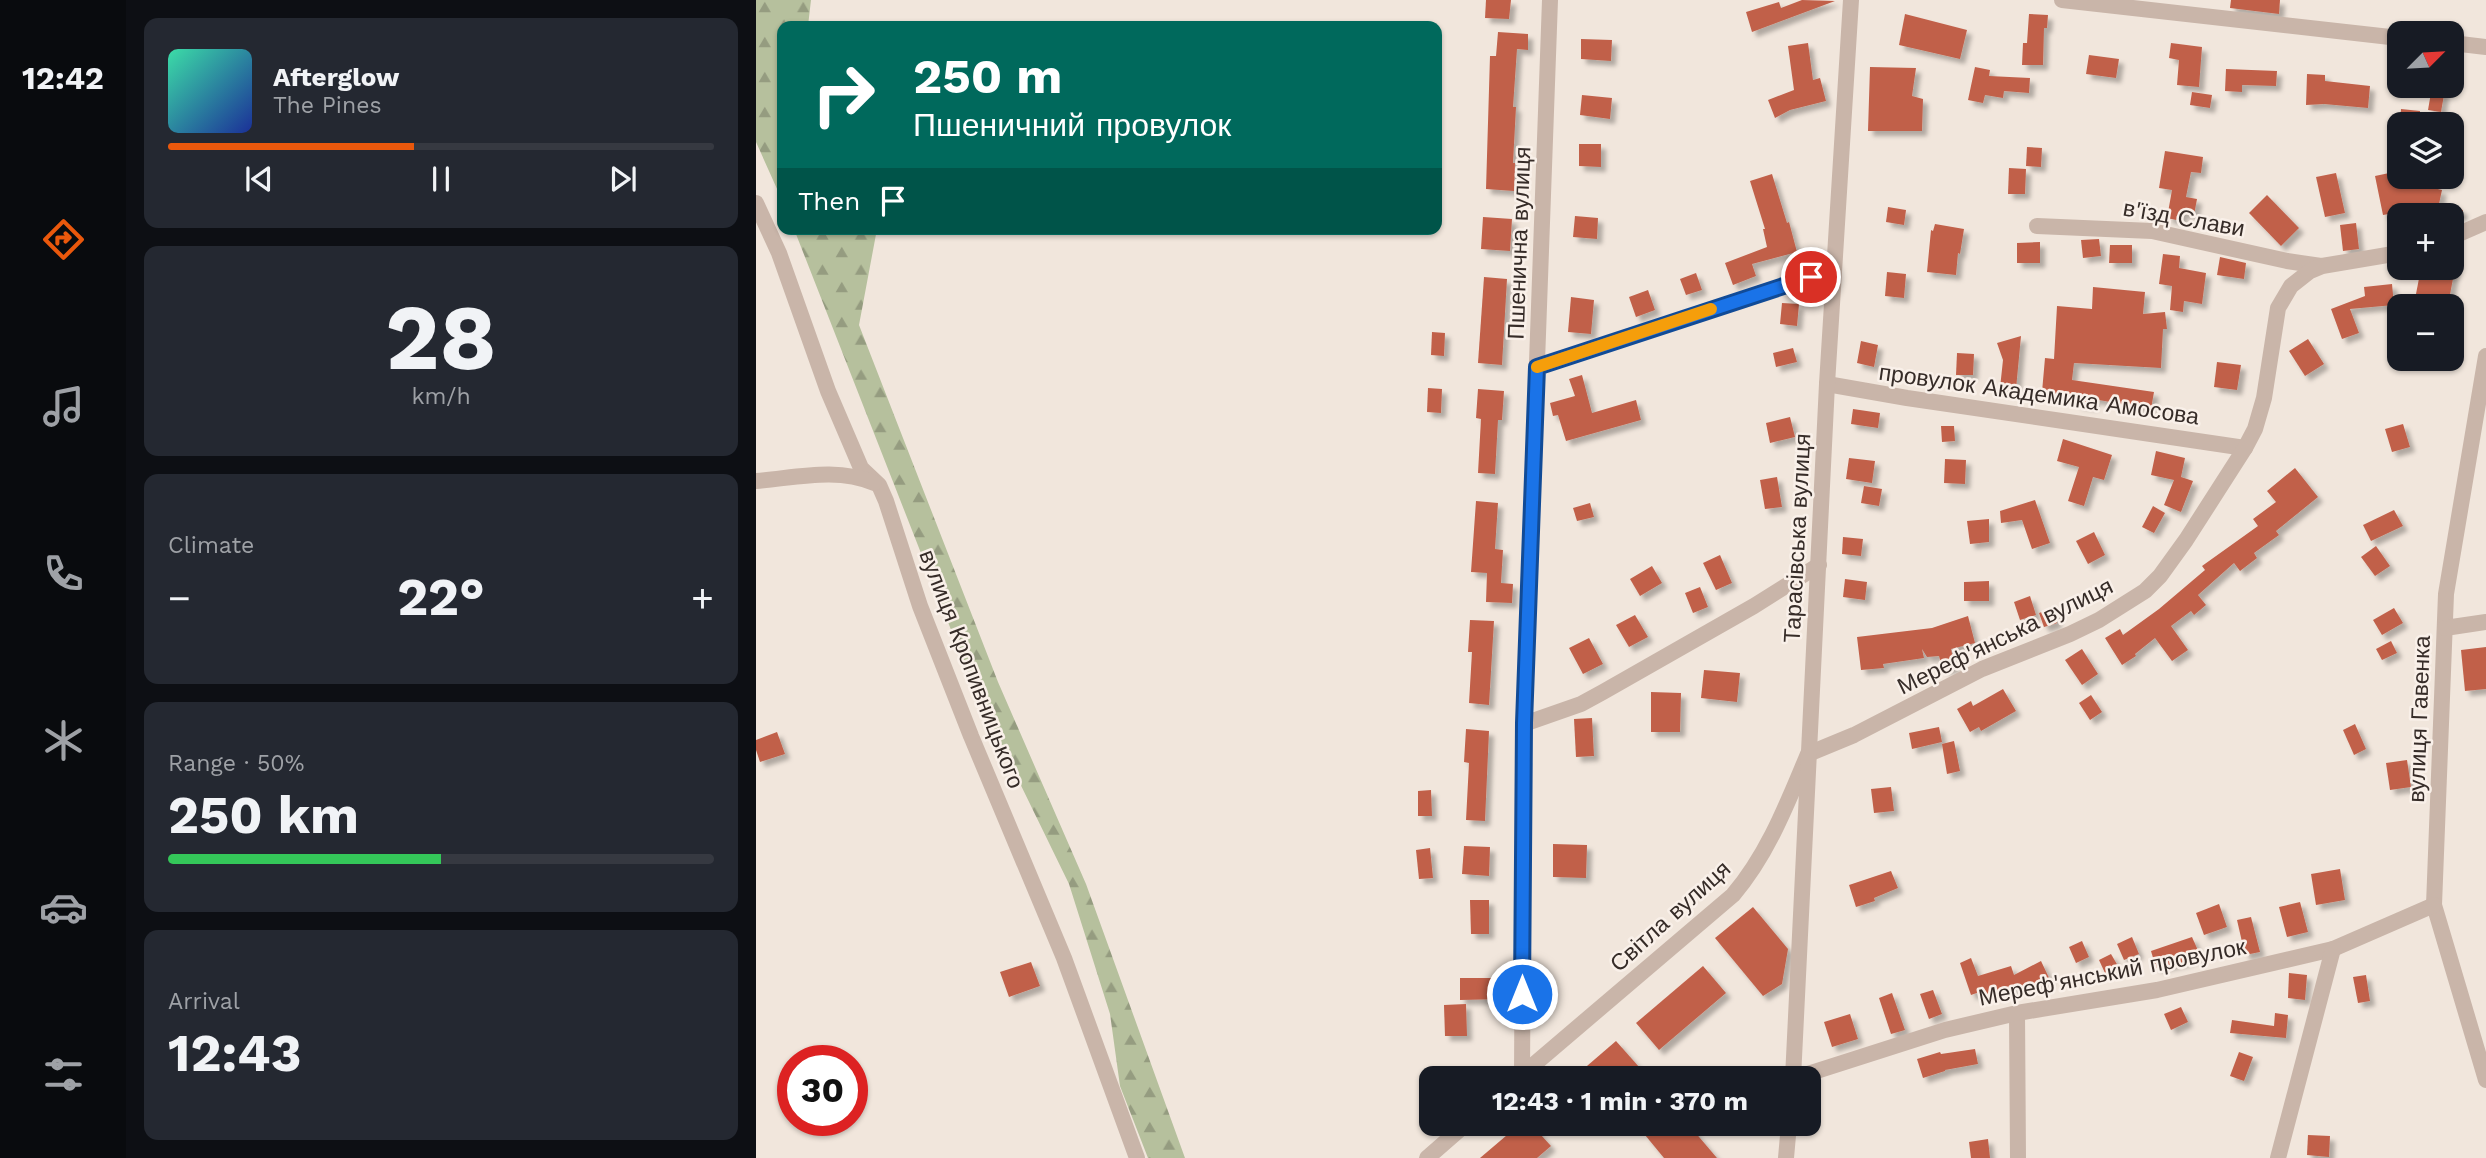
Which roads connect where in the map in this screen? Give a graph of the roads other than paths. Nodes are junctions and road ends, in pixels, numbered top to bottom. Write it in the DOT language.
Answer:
graph roads {
  1 [pos="1550,0"];
  2 [pos="1851,0"];
  3 [pos="2062,0"];
  4 [pos="2387,36"];
  5 [pos="2464,44"];
  6 [pos="2486,47"];
  7 [pos="756,203"];
  8 [pos="2486,222"];
  9 [pos="2037,226"];
  10 [pos="2464,232"];
  11 [pos="2387,255"];
  12 [pos="2322,266"];
  13 [pos="1834,269"];
  14 [pos="2486,356"];
  15 [pos="1537,367"];
  16 [pos="1827,384"];
  17 [pos="2245,448"];
  18 [pos="756,481"];
  19 [pos="879,485"];
  20 [pos="1819,565"];
  21 [pos="2486,622"];
  22 [pos="2445,628"];
  23 [pos="1524,723"];
  24 [pos="1808,754"];
  25 [pos="2434,905"];
  26 [pos="2333,949"];
  27 [pos="2017,1013"];
  28 [pos="1520,1066"];
  29 [pos="1532,1066"];
  30 [pos="1795,1066"];
  31 [pos="1821,1069"];
  32 [pos="2486,1080"];
  33 [pos="1452,1136"];
  34 [pos="1788,1136"];
  35 [pos="1137,1158"];
  36 [pos="1427,1158"];
  37 [pos="1786,1158"];
  38 [pos="2018,1158"];
  39 [pos="2278,1158"];
  1 -- 15 [label="street, Пшенична вулиця"];
  2 -- 13 [label="street, Тарасівська вулиця"];
  3 -- 4 [label="street"];
  5 -- 6 [label="street"];
  7 -- 19 [label="street, вулиця Кропивницького"];
  8 -- 10 [label="street"];
  9 -- 12 [label="street, в'їзд Слави"];
  11 -- 12 [label="street, Мереф'янська вулиця"];
  12 -- 17 [label="street, Мереф'янська вулиця"];
  13 -- 15 [label="street"];
  13 -- 16 [label="street, Тарасівська вулиця"];
  14 -- 22 [label="street, вулиця Гавенка"];
  15 -- 23 [label="street, Пшенична вулиця"];
  16 -- 17 [label="street, провулок Академика Амосова"];
  16 -- 20 [label="street, Тарасівська вулиця"];
  17 -- 24 [label="street, Мереф'янська вулиця"];
  18 -- 19 [label="street"];
  19 -- 35 [label="street, вулиця Кропивницького"];
  20 -- 23 [label="street"];
  20 -- 24 [label="street, Тарасівська вулиця"];
  21 -- 22 [label="street"];
  22 -- 25 [label="street, вулиця Гавенка"];
  23 -- 28 [label="street, Пшенична вулиця"];
  24 -- 29 [label="street, Світла вулиця"];
  24 -- 30 [label="street, Тарасівська вулиця"];
  25 -- 26 [label="street, Мереф'янський провулок"];
  25 -- 32 [label="street, вулиця Гавенка"];
  26 -- 27 [label="street, Мереф'янський провулок"];
  26 -- 39 [label="street"];
  27 -- 31 [label="street, Мереф'янський провулок"];
  27 -- 38 [label="street"];
  33 -- 36 [label="street"];
  34 -- 37 [label="street"];
}
